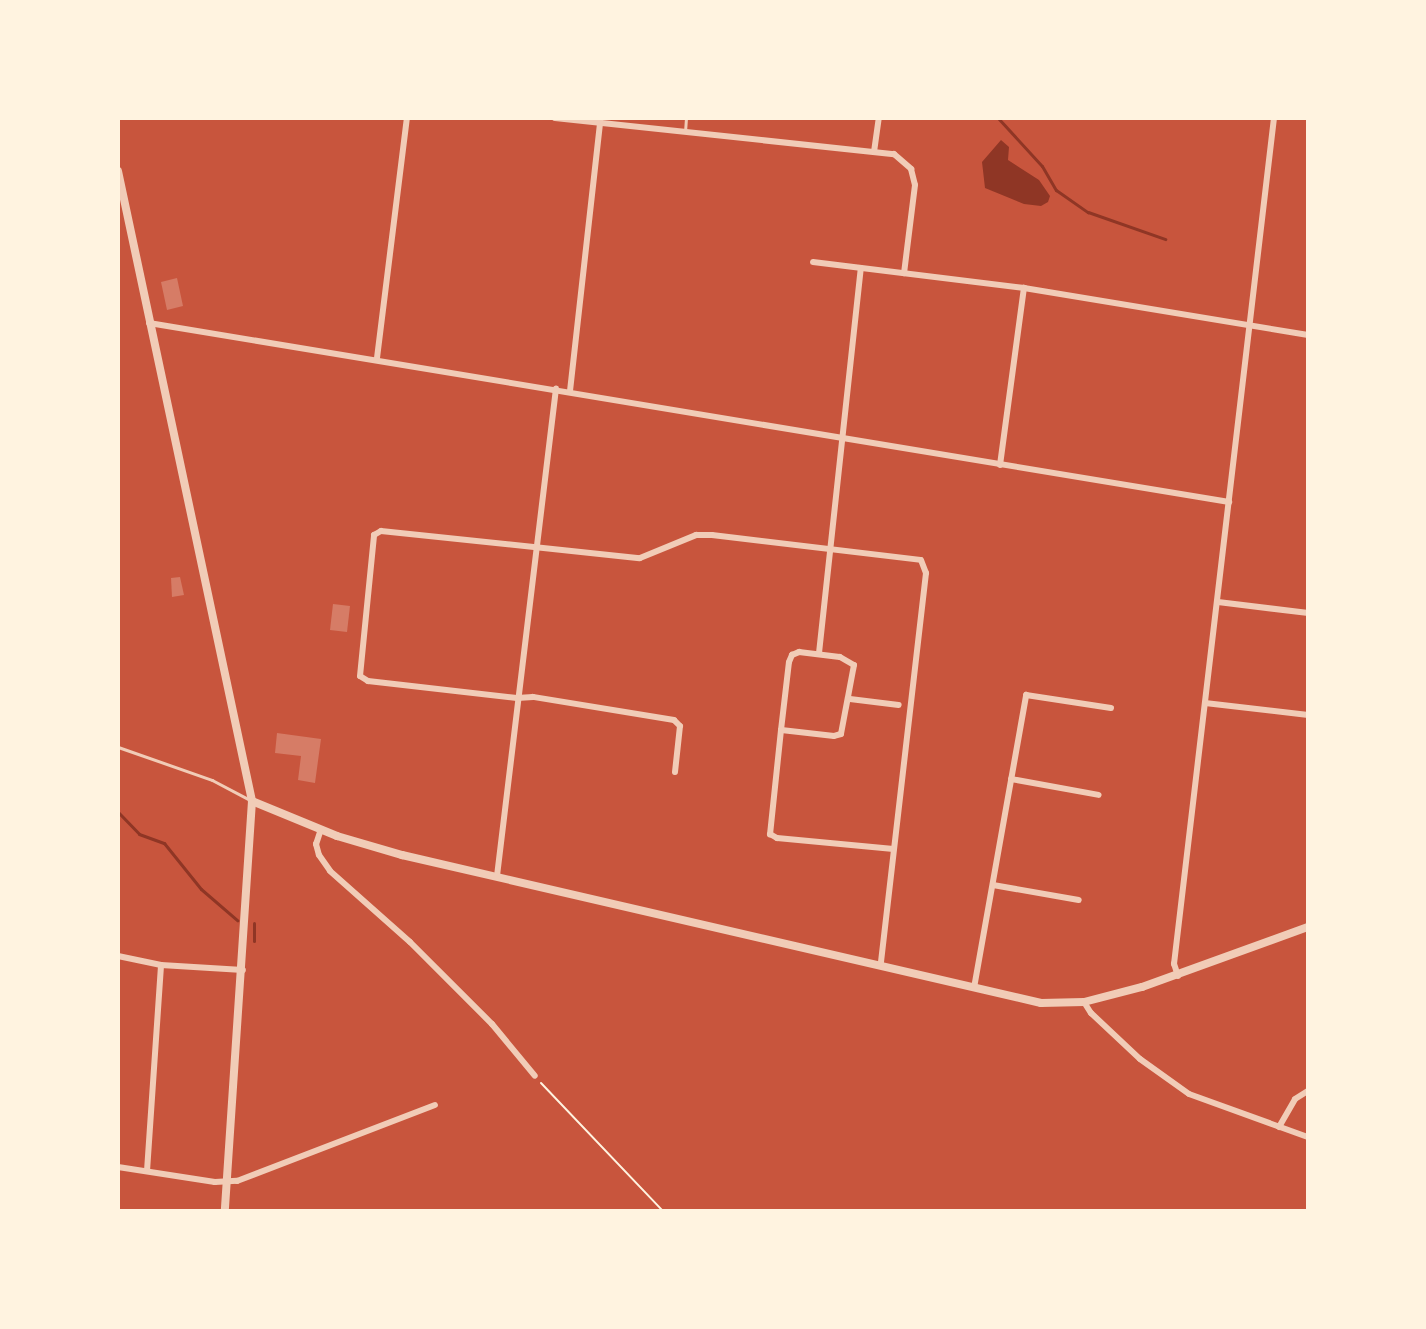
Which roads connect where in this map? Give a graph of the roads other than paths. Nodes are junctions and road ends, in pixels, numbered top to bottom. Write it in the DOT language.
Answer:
graph roads {
  1 [pos="407,118"];
  2 [pos="555,118"];
  3 [pos="686,118"];
  4 [pos="879,118"];
  5 [pos="1274,118"];
  6 [pos="600,123"];
  7 [pos="685,132"];
  8 [pos="874,152"];
  9 [pos="118,171"];
  10 [pos="813,262"];
  11 [pos="861,268"];
  12 [pos="904,273"];
  13 [pos="1024,288"];
  14 [pos="149,323"];
  15 [pos="1250,327"];
  16 [pos="1308,335"];
  17 [pos="381,359"];
  18 [pos="556,389"];
  19 [pos="570,391"];
  20 [pos="843,437"];
  21 [pos="1000,465"];
  22 [pos="1229,502"];
  23 [pos="536,548"];
  24 [pos="831,549"];
  25 [pos="1218,602"];
  26 [pos="1308,613"];
  27 [pos="819,653"];
  28 [pos="517,698"];
  29 [pos="850,699"];
  30 [pos="1205,703"];
  31 [pos="899,705"];
  32 [pos="1111,708"];
  33 [pos="1308,715"];
  34 [pos="781,730"];
  35 [pos="118,747"];
  36 [pos="675,772"];
  37 [pos="1011,779"];
  38 [pos="1099,795"];
  39 [pos="252,801"];
  40 [pos="321,829"];
  41 [pos="893,849"];
  42 [pos="497,876"];
  43 [pos="993,885"];
  44 [pos="1079,900"];
  45 [pos="1308,927"];
  46 [pos="118,956"];
  47 [pos="881,964"];
  48 [pos="161,965"];
  49 [pos="243,970"];
  50 [pos="1178,976"];
  51 [pos="974,985"];
  52 [pos="1084,1002"];
  53 [pos="535,1076"];
  54 [pos="1308,1091"];
  55 [pos="435,1105"];
  56 [pos="1279,1127"];
  57 [pos="1308,1137"];
  58 [pos="118,1167"];
  59 [pos="147,1171"];
  60 [pos="227,1183"];
  61 [pos="225,1211"];
  1 -- 17 [label="street"];
  2 -- 6 [label="street"];
  3 -- 7 [label="lane"];
  4 -- 8 [label="street"];
  5 -- 15 [label="street"];
  6 -- 7 [label="street"];
  6 -- 19 [label="street"];
  7 -- 8 [label="street"];
  8 -- 12 [label="street"];
  9 -- 14 [label="street"];
  10 -- 11 [label="street"];
  11 -- 12 [label="street"];
  11 -- 20 [label="street"];
  12 -- 13 [label="street"];
  13 -- 15 [label="street"];
  13 -- 21 [label="street"];
  14 -- 17 [label="street"];
  14 -- 39 [label="street"];
  15 -- 16 [label="street"];
  15 -- 22 [label="street"];
  17 -- 18 [label="street"];
  18 -- 19 [label="street"];
  18 -- 23 [label="street"];
  19 -- 20 [label="street"];
  20 -- 21 [label="street"];
  20 -- 24 [label="street"];
  21 -- 22 [label="street"];
  22 -- 25 [label="street"];
  23 -- 24 [label="street"];
  23 -- 28 [label="street"];
  23 -- 28 [label="street"];
  24 -- 27 [label="street"];
  24 -- 41 [label="street"];
  25 -- 26 [label="street"];
  25 -- 30 [label="street"];
  27 -- 29 [label="street"];
  27 -- 34 [label="street"];
  28 -- 36 [label="street"];
  28 -- 42 [label="street"];
  29 -- 31 [label="street"];
  29 -- 34 [label="street"];
  30 -- 33 [label="street"];
  30 -- 50 [label="street"];
  32 -- 37 [label="street"];
  34 -- 41 [label="street"];
  35 -- 39 [label="lane"];
  37 -- 38 [label="street"];
  37 -- 43 [label="street"];
  39 -- 40 [label="street"];
  39 -- 49 [label="street"];
  40 -- 42 [label="street"];
  40 -- 53 [label="street"];
  41 -- 47 [label="street"];
  42 -- 47 [label="street"];
  43 -- 44 [label="street"];
  43 -- 51 [label="street"];
  45 -- 50 [label="street"];
  46 -- 48 [label="street"];
  47 -- 51 [label="street"];
  48 -- 49 [label="street"];
  48 -- 59 [label="street"];
  49 -- 60 [label="street"];
  50 -- 52 [label="street"];
  51 -- 52 [label="street"];
  52 -- 56 [label="street"];
  54 -- 56 [label="street"];
  55 -- 60 [label="street"];
  56 -- 57 [label="street"];
  58 -- 59 [label="street"];
  59 -- 60 [label="street"];
  60 -- 61 [label="street"];
}
